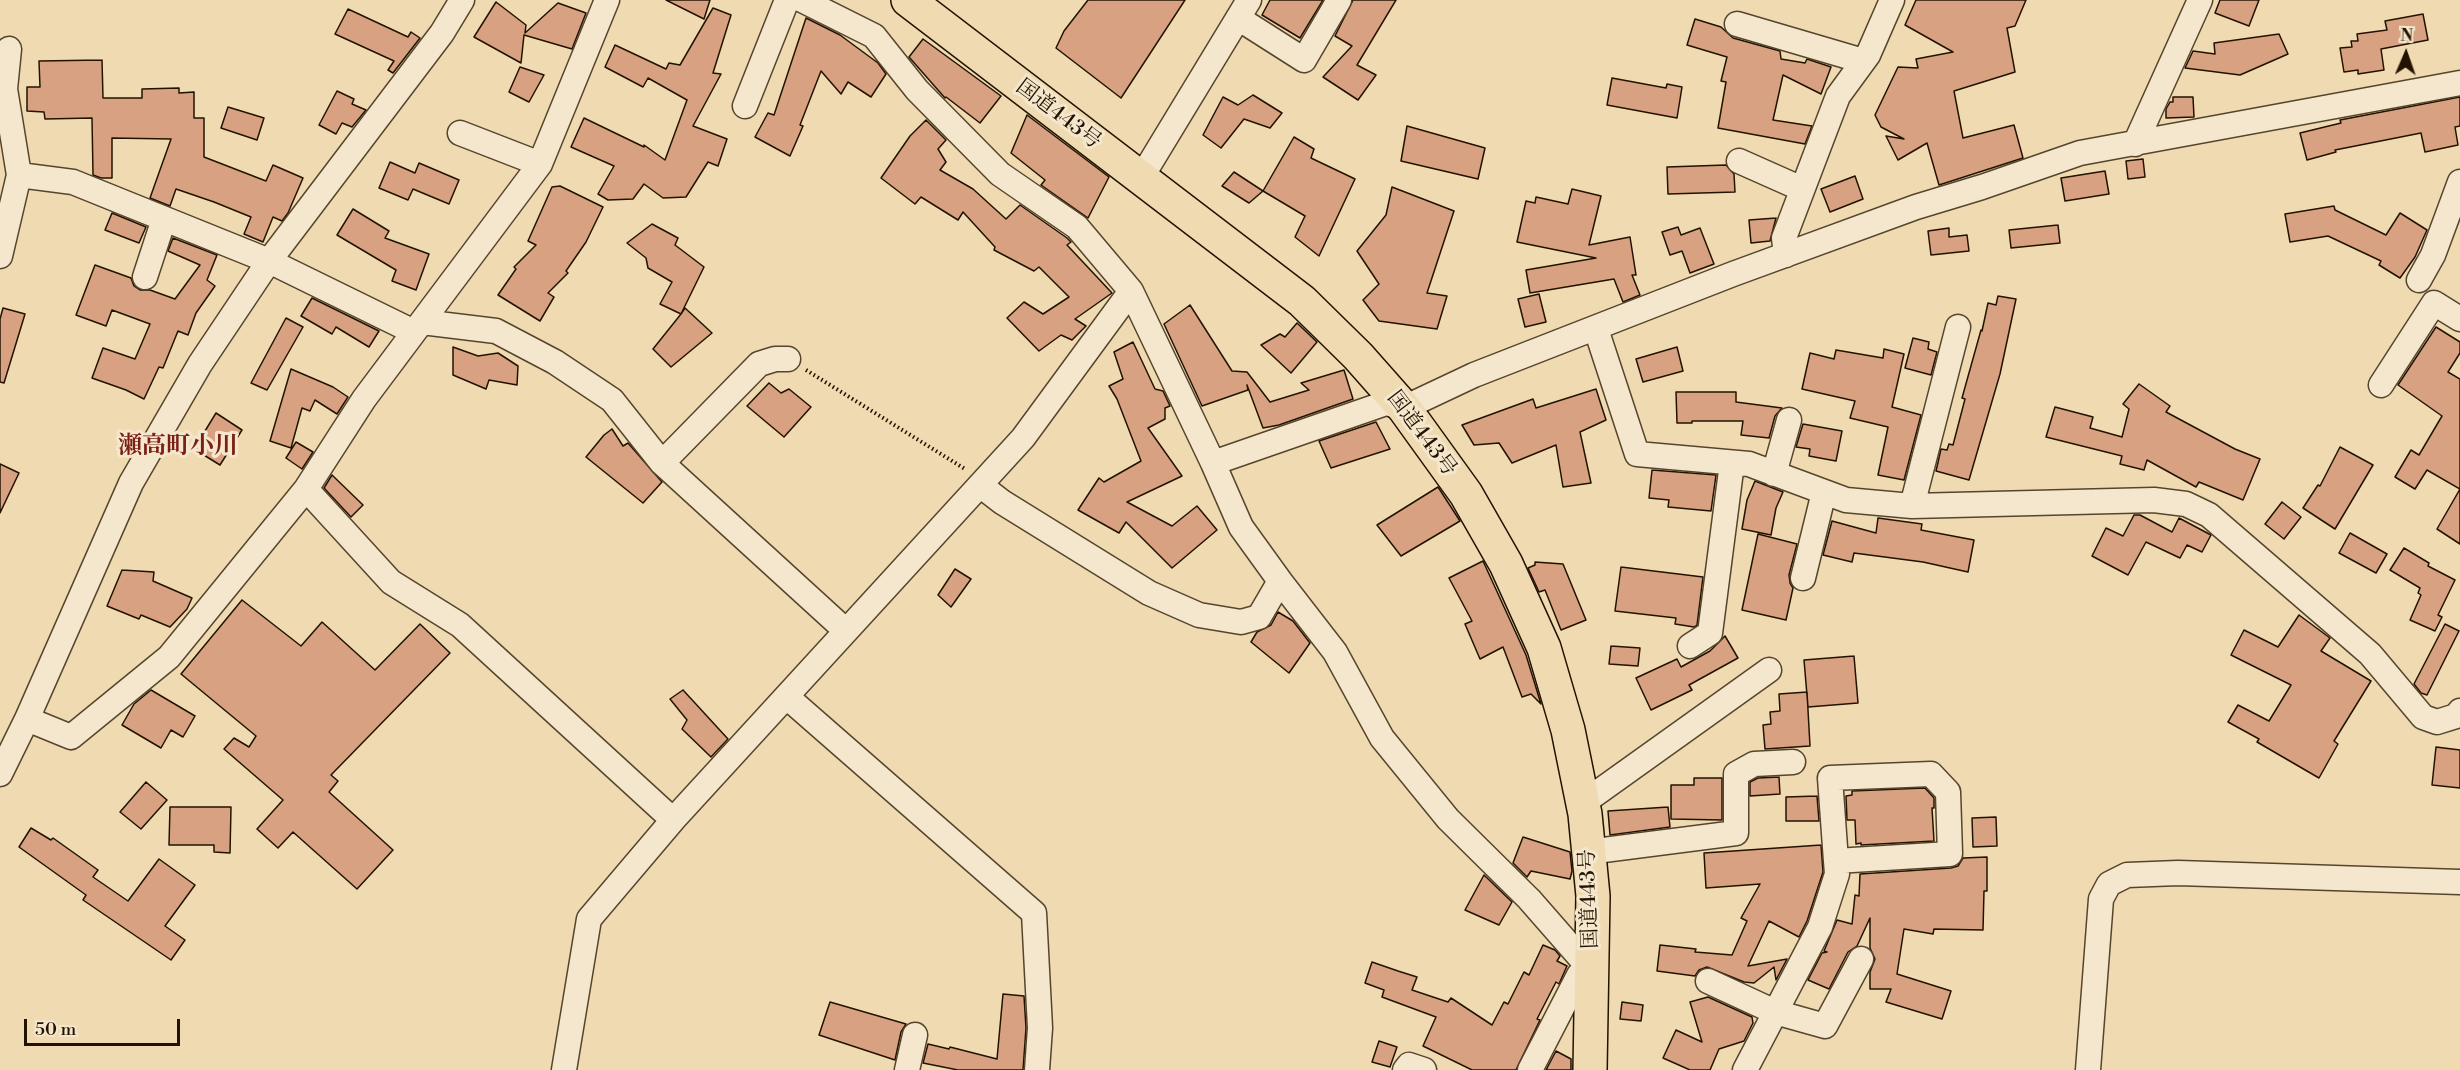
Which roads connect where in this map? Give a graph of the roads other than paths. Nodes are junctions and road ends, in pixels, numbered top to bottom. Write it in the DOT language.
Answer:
graph roads {
  1 [pos="462,0"];
  2 [pos="607,0"];
  3 [pos="787,0"];
  4 [pos="802,0"];
  5 [pos="908,0"];
  6 [pos="1339,0"];
  7 [pos="1892,0"];
  8 [pos="2200,0"];
  9 [pos="1244,9"];
  10 [pos="1737,24"];
  11 [pos="9,50"];
  12 [pos="1863,61"];
  13 [pos="2460,83"];
  14 [pos="745,106"];
  15 [pos="460,133"];
  16 [pos="2135,144"];
  17 [pos="1739,161"];
  18 [pos="540,164"];
  19 [pos="19,175"];
  20 [pos="1141,178"];
  21 [pos="2460,182"];
  22 [pos="1802,189"];
  23 [pos="164,219"];
  24 [pos="1786,255"];
  25 [pos="0,256"];
  26 [pos="269,261"];
  27 [pos="145,277"];
  28 [pos="2419,280"];
  29 [pos="1131,291"];
  30 [pos="2460,320"];
  31 [pos="418,327"];
  32 [pos="1958,327"];
  33 [pos="1596,329"];
  34 [pos="788,359"];
  35 [pos="2381,385"];
  36 [pos="1404,408"];
  37 [pos="1789,420"];
  38 [pos="662,463"];
  39 [pos="1213,463"];
  40 [pos="1732,463"];
  41 [pos="1774,474"];
  42 [pos="980,484"];
  43 [pos="306,489"];
  44 [pos="1824,492"];
  45 [pos="1912,506"];
  46 [pos="1803,578"];
  47 [pos="1280,581"];
  48 [pos="845,630"];
  49 [pos="1690,646"];
  50 [pos="1769,670"];
  51 [pos="787,697"];
  52 [pos="27,719"];
  53 [pos="2456,721"];
  54 [pos="1792,762"];
  55 [pos="0,774"];
  56 [pos="1583,803"];
  57 [pos="673,820"];
  58 [pos="1588,852"];
  59 [pos="1836,861"];
  60 [pos="2460,882"];
  61 [pos="1861,959"];
  62 [pos="1592,971"];
  63 [pos="1708,981"];
  64 [pos="1775,1012"];
  65 [pos="915,1035"];
  66 [pos="564,1070"];
  67 [pos="907,1070"];
  68 [pos="1037,1070"];
  69 [pos="1405,1070"];
  70 [pos="1424,1070"];
  71 [pos="1530,1070"];
  72 [pos="1590,1070"];
  73 [pos="1745,1070"];
  74 [pos="2088,1070"];
  1 -- 26 [label="street"];
  2 -- 18 [label="street"];
  3 -- 14 [label="street"];
  4 -- 29 [label="street"];
  5 -- 20 [label="highway, 国道443号"];
  6 -- 9 [label="street"];
  7 -- 12 [label="street"];
  8 -- 16 [label="street"];
  9 -- 20 [label="street"];
  10 -- 12 [label="street"];
  11 -- 19 [label="street"];
  12 -- 22 [label="street"];
  13 -- 16 [label="street"];
  15 -- 18 [label="street"];
  16 -- 24 [label="street"];
  17 -- 22 [label="street"];
  18 -- 31 [label="street"];
  19 -- 23 [label="street"];
  19 -- 25 [label="street"];
  20 -- 36 [label="highway, 国道443号"];
  21 -- 28 [label="street"];
  22 -- 24 [label="street"];
  23 -- 26 [label="street"];
  23 -- 27 [label="street"];
  24 -- 33 [label="street"];
  26 -- 31 [label="street"];
  26 -- 52 [label="street"];
  29 -- 39 [label="street"];
  29 -- 42 [label="street"];
  30 -- 35 [label="street"];
  31 -- 38 [label="street"];
  31 -- 43 [label="street"];
  32 -- 45 [label="street"];
  33 -- 36 [label="street"];
  33 -- 40 [label="street"];
  34 -- 38 [label="street"];
  36 -- 39 [label="street"];
  36 -- 56 [label="highway, 国道443号"];
  37 -- 41 [label="street"];
  38 -- 48 [label="street"];
  39 -- 47 [label="street"];
  40 -- 41 [label="street"];
  40 -- 49 [label="street"];
  41 -- 44 [label="street"];
  42 -- 47 [label="street"];
  42 -- 48 [label="street"];
  43 -- 52 [label="street"];
  43 -- 57 [label="street"];
  44 -- 45 [label="street"];
  44 -- 46 [label="street"];
  45 -- 53 [label="street"];
  47 -- 62 [label="street"];
  48 -- 51 [label="street"];
  50 -- 56 [label="street"];
  51 -- 57 [label="street"];
  51 -- 68 [label="street"];
  52 -- 55 [label="street"];
  54 -- 58 [label="street"];
  56 -- 58 [label="highway, 国道443号"];
  57 -- 66 [label="street"];
  58 -- 62 [label="highway, 国道443号"];
  59 -- 59 [label="street"];
  59 -- 64 [label="street"];
  60 -- 74 [label="street"];
  61 -- 64 [label="street"];
  62 -- 71 [label="street"];
  62 -- 72 [label="highway, 国道443号"];
  63 -- 64 [label="street"];
  64 -- 73 [label="street"];
  65 -- 67 [label="street"];
  69 -- 70 [label="street"];
}
